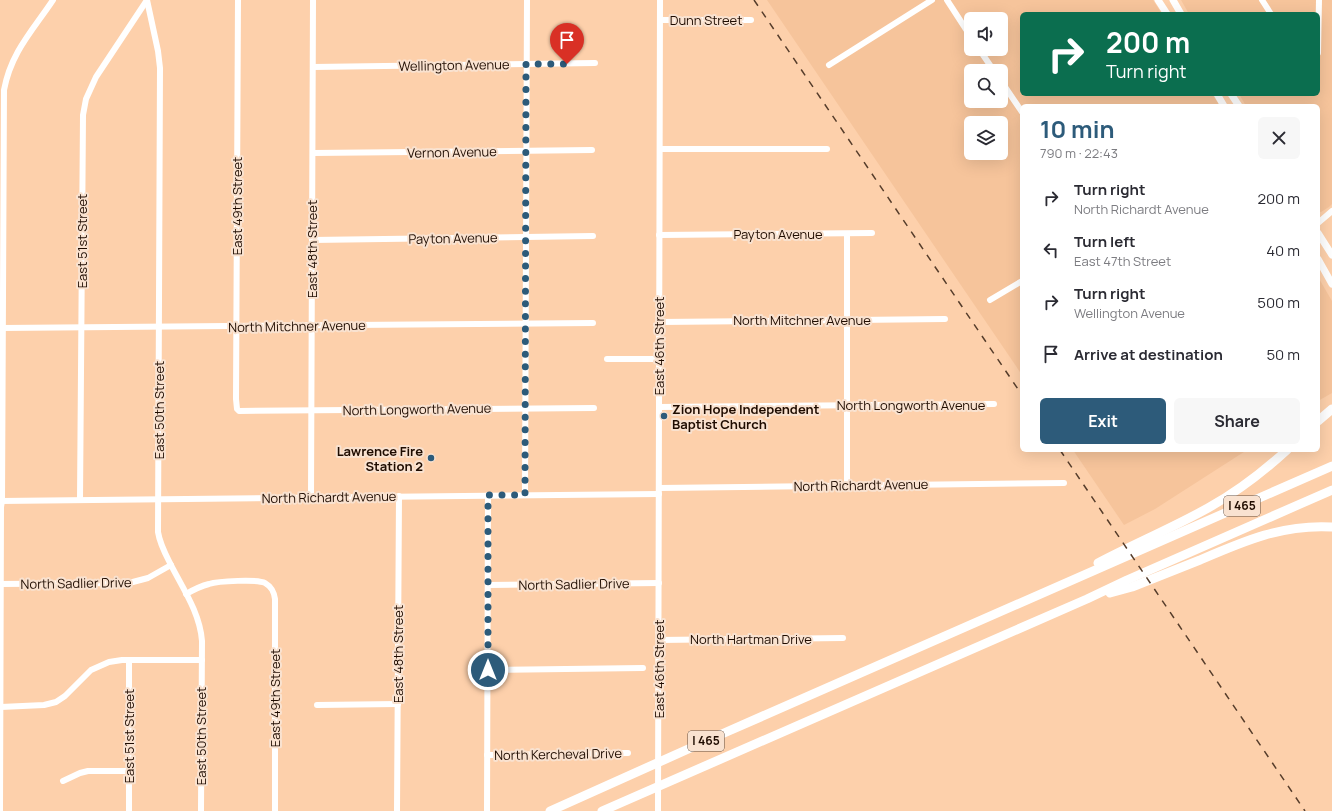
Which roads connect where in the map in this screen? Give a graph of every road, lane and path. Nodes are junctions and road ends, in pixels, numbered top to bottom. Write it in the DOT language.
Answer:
graph roads {
  1 [pos="53,0"];
  2 [pos="147,0"];
  3 [pos="238,0"];
  4 [pos="313,0"];
  5 [pos="527,0"];
  6 [pos="660,0"];
  7 [pos="932,0"];
  8 [pos="947,0"];
  9 [pos="1158,0"];
  10 [pos="1172,0"];
  11 [pos="1262,0"];
  12 [pos="1320,0"];
  13 [pos="1165,12"];
  14 [pos="1180,12"];
  15 [pos="1270,12"];
  16 [pos="1320,12"];
  17 [pos="660,20"];
  18 [pos="751,20"];
  19 [pos="964,26"];
  20 [pos="526,64"];
  21 [pos="595,64"];
  22 [pos="829,65"];
  23 [pos="313,67"];
  24 [pos="1008,91"];
  25 [pos="1020,109"];
  26 [pos="660,149"];
  27 [pos="827,149"];
  28 [pos="592,150"];
  29 [pos="526,151"];
  30 [pos="313,153"];
  31 [pos="1332,211"];
  32 [pos="1320,221"];
  33 [pos="872,233"];
  34 [pos="847,234"];
  35 [pos="659,235"];
  36 [pos="526,236"];
  37 [pos="593,236"];
  38 [pos="1320,236"];
  39 [pos="312,240"];
  40 [pos="1332,255"];
  41 [pos="1320,263"];
  42 [pos="1020,282"];
  43 [pos="1332,284"];
  44 [pos="990,300"];
  45 [pos="945,319"];
  46 [pos="847,320"];
  47 [pos="659,322"];
  48 [pos="526,323"];
  49 [pos="593,323"];
  50 [pos="236,326"];
  51 [pos="312,326"];
  52 [pos="159,327"];
  53 [pos="2,328"];
  54 [pos="82,328"];
  55 [pos="607,358"];
  56 [pos="659,359"];
  57 [pos="994,404"];
  58 [pos="847,406"];
  59 [pos="659,407"];
  60 [pos="525,408"];
  61 [pos="594,408"];
  62 [pos="1332,409"];
  63 [pos="312,410"];
  64 [pos="239,411"];
  65 [pos="1320,419"];
  66 [pos="1285,452"];
  67 [pos="1332,466"];
  68 [pos="1064,483"];
  69 [pos="847,485"];
  70 [pos="1332,490"];
  71 [pos="659,491"];
  72 [pos="488,495"];
  73 [pos="525,495"];
  74 [pos="399,496"];
  75 [pos="312,497"];
  76 [pos="159,499"];
  77 [pos="80,500"];
  78 [pos="1,501"];
  79 [pos="1332,527"];
  80 [pos="1149,542"];
  81 [pos="171,565"];
  82 [pos="659,583"];
  83 [pos="1130,583"];
  84 [pos="1,584"];
  85 [pos="488,584"];
  86 [pos="186,594"];
  87 [pos="843,638"];
  88 [pos="659,640"];
  89 [pos="129,660"];
  90 [pos="202,660"];
  91 [pos="643,668"];
  92 [pos="488,670"];
  93 [pos="398,704"];
  94 [pos="317,705"];
  95 [pos="1,707"];
  96 [pos="628,754"];
  97 [pos="487,755"];
  98 [pos="129,771"];
  99 [pos="63,781"];
  100 [pos="658,808"];
  101 [pos="0,811"];
  102 [pos="129,811"];
  103 [pos="201,811"];
  104 [pos="275,811"];
  105 [pos="397,811"];
  106 [pos="487,811"];
  107 [pos="550,811"];
  108 [pos="602,811"];
  1 -- 53 [label="street"];
  2 -- 52 [label="street, East 50th Street"];
  2 -- 54 [label="street, East 51st Street"];
  3 -- 50 [label="street, East 49th Street"];
  4 -- 23 [label="street, East 48th Street"];
  5 -- 20 [label="street"];
  6 -- 17 [label="street, East 46th Street"];
  7 -- 22 [label="street"];
  8 -- 19 [label="street"];
  9 -- 13 [label="main road"];
  10 -- 14 [label="main road"];
  11 -- 15 [label="street"];
  12 -- 16 [label="street"];
  17 -- 18 [label="street, Dunn Street"];
  17 -- 26 [label="street, East 46th Street"];
  20 -- 21 [label="street, Wellington Avenue"];
  20 -- 23 [label="street, Wellington Avenue"];
  20 -- 29 [label="street"];
  23 -- 30 [label="street, East 48th Street"];
  24 -- 25 [label="street"];
  26 -- 27 [label="street"];
  26 -- 35 [label="street, East 46th Street"];
  28 -- 29 [label="street, Vernon Avenue"];
  29 -- 30 [label="street, Vernon Avenue"];
  29 -- 36 [label="street"];
  30 -- 39 [label="street, East 48th Street"];
  31 -- 32 [label="street"];
  33 -- 34 [label="street, Payton Avenue"];
  34 -- 35 [label="street, Payton Avenue"];
  34 -- 46 [label="street"];
  35 -- 47 [label="street, East 46th Street"];
  36 -- 37 [label="street, Payton Avenue"];
  36 -- 39 [label="street, Payton Avenue"];
  36 -- 48 [label="street"];
  38 -- 40 [label="main road"];
  39 -- 51 [label="street, East 48th Street"];
  41 -- 43 [label="main road"];
  42 -- 44 [label="street"];
  45 -- 46 [label="street, North Mitchner Avenue"];
  46 -- 47 [label="street, North Mitchner Avenue"];
  46 -- 58 [label="street"];
  47 -- 56 [label="street, East 46th Street"];
  48 -- 49 [label="street, North Mitchner Avenue"];
  48 -- 51 [label="street, North Mitchner Avenue"];
  48 -- 60 [label="street"];
  50 -- 51 [label="street, North Mitchner Avenue"];
  50 -- 52 [label="street, North Mitchner Avenue"];
  50 -- 64 [label="street, East 49th Street"];
  51 -- 63 [label="street, East 48th Street"];
  52 -- 54 [label="street, North Mitchner Avenue"];
  52 -- 76 [label="street, East 50th Street"];
  53 -- 54 [label="street, North Mitchner Avenue"];
  53 -- 78 [label="street"];
  54 -- 77 [label="street, East 51st Street"];
  55 -- 56 [label="street"];
  56 -- 59 [label="street, East 46th Street"];
  57 -- 58 [label="street, North Longworth Avenue"];
  58 -- 59 [label="street, North Longworth Avenue"];
  58 -- 69 [label="street"];
  59 -- 71 [label="street, East 46th Street"];
  60 -- 61 [label="street, North Longworth Avenue"];
  60 -- 63 [label="street, North Longworth Avenue"];
  60 -- 73 [label="street"];
  62 -- 65 [label="highway"];
  63 -- 64 [label="street, North Longworth Avenue"];
  63 -- 75 [label="street, East 48th Street"];
  66 -- 80 [label="highway"];
  67 -- 80 [label="highway, I 465"];
  68 -- 69 [label="street, North Richardt Avenue"];
  69 -- 71 [label="street, North Richardt Avenue"];
  70 -- 83 [label="highway, I 465"];
  71 -- 73 [label="street, North Richardt Avenue"];
  71 -- 82 [label="street, East 46th Street"];
  72 -- 73 [label="street, North Richardt Avenue"];
  72 -- 74 [label="street, North Richardt Avenue"];
  72 -- 85 [label="street"];
  74 -- 75 [label="street, North Richardt Avenue"];
  74 -- 93 [label="street, East 48th Street"];
  75 -- 76 [label="street, North Richardt Avenue"];
  76 -- 77 [label="street, North Richardt Avenue"];
  76 -- 81 [label="street, East 50th Street"];
  77 -- 78 [label="street, North Richardt Avenue"];
  78 -- 84 [label="street"];
  79 -- 83 [label="highway"];
  80 -- 107 [label="highway, I 465"];
  81 -- 84 [label="street, North Sadlier Drive"];
  81 -- 86 [label="street, East 50th Street"];
  82 -- 85 [label="street, North Sadlier Drive"];
  82 -- 88 [label="street, East 46th Street"];
  83 -- 108 [label="highway, I 465"];
  84 -- 95 [label="street"];
  85 -- 92 [label="street"];
  86 -- 90 [label="street, East 50th Street"];
  86 -- 104 [label="street, East 49th Street"];
  87 -- 88 [label="street, North Hartman Drive"];
  88 -- 100 [label="street, East 46th Street"];
  89 -- 90 [label="street"];
  89 -- 95 [label="street"];
  89 -- 98 [label="street, East 51st Street"];
  90 -- 103 [label="street, East 50th Street"];
  91 -- 92 [label="street"];
  92 -- 97 [label="street"];
  93 -- 94 [label="street"];
  93 -- 105 [label="street, East 48th Street"];
  95 -- 101 [label="street"];
  96 -- 97 [label="street, North Kercheval Drive"];
  97 -- 106 [label="street"];
  98 -- 99 [label="street"];
  98 -- 102 [label="street, East 51st Street"];
}
